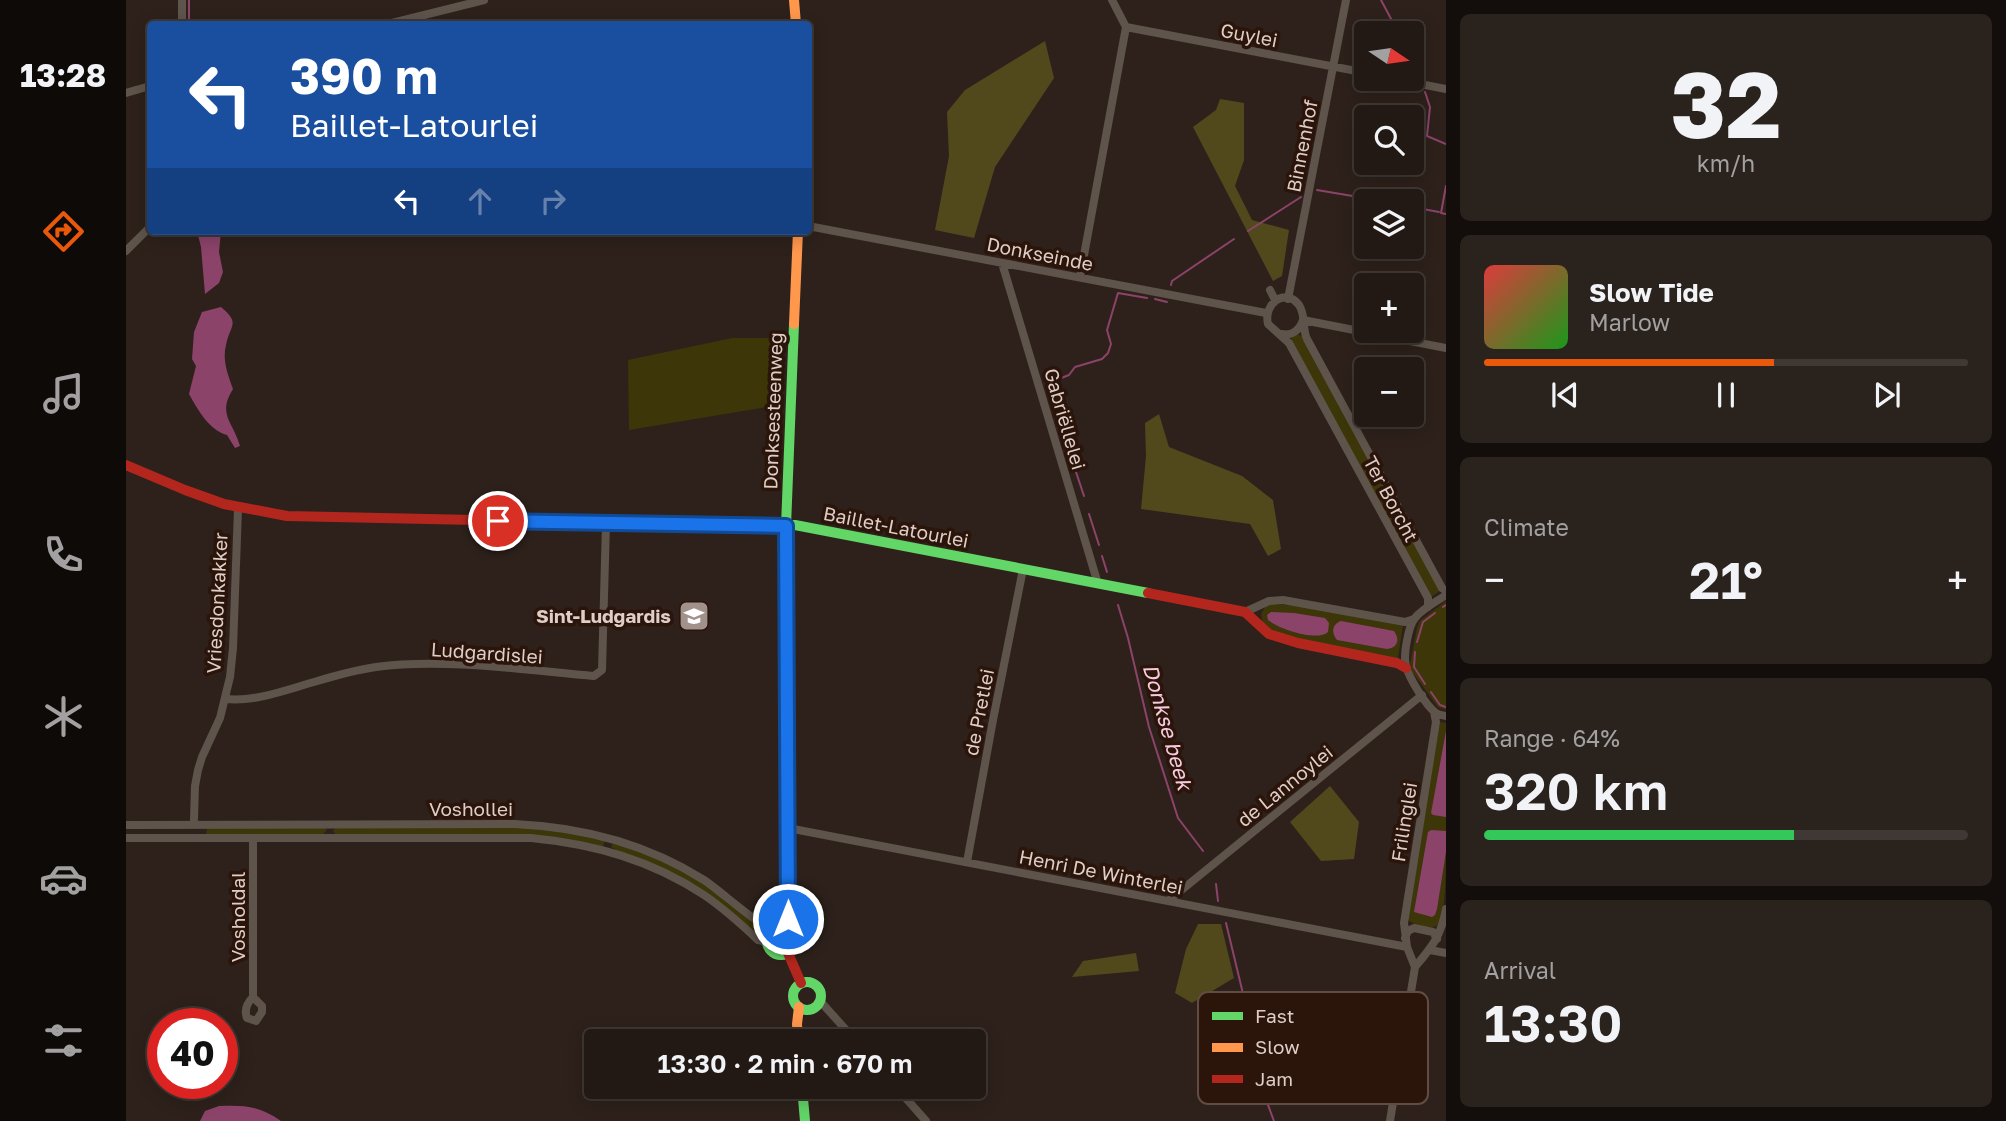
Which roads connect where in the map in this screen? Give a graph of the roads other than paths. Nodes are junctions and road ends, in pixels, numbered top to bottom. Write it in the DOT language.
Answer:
graph roads {
  1 [pos="182,0"];
  2 [pos="484,0"];
  3 [pos="794,0"];
  4 [pos="1112,0"];
  5 [pos="1346,0"];
  6 [pos="182,21"];
  7 [pos="400,21"];
  8 [pos="796,21"];
  9 [pos="1126,27"];
  10 [pos="1333,67"];
  11 [pos="1354,71"];
  12 [pos="1424,85"];
  13 [pos="147,87"];
  14 [pos="1446,89"];
  15 [pos="126,93"];
  16 [pos="812,227"];
  17 [pos="147,230"];
  18 [pos="798,235"];
  19 [pos="126,251"];
  20 [pos="1002,262"];
  21 [pos="1080,277"];
  22 [pos="1270,290"];
  23 [pos="1288,299"];
  24 [pos="1275,300"];
  25 [pos="1266,313"];
  26 [pos="1303,320"];
  27 [pos="1280,334"];
  28 [pos="1446,348"];
  29 [pos="126,465"];
  30 [pos="238,509"];
  31 [pos="606,523"];
  32 [pos="786,526"];
  33 [pos="1023,569"];
  34 [pos="1098,584"];
  35 [pos="1446,593"];
  36 [pos="1428,607"];
  37 [pos="1245,612"];
  38 [pos="1414,619"];
  39 [pos="1406,668"];
  40 [pos="1422,695"];
  41 [pos="226,699"];
  42 [pos="1434,712"];
  43 [pos="1446,716"];
  44 [pos="194,819"];
  45 [pos="126,825"];
  46 [pos="330,825"];
  47 [pos="788,828"];
  48 [pos="330,837"];
  49 [pos="126,838"];
  50 [pos="253,838"];
  51 [pos="610,838"];
  52 [pos="607,850"];
  53 [pos="967,862"];
  54 [pos="1168,901"];
  55 [pos="1446,909"];
  56 [pos="786,928"];
  57 [pos="773,930"];
  58 [pos="1405,938"];
  59 [pos="1437,939"];
  60 [pos="767,942"];
  61 [pos="1407,947"];
  62 [pos="1430,950"];
  63 [pos="788,953"];
  64 [pos="1446,953"];
  65 [pos="1415,967"];
  66 [pos="802,983"];
  67 [pos="1411,992"];
  68 [pos="253,997"];
  69 [pos="820,1001"];
  70 [pos="799,1007"];
  71 [pos="797,1029"];
  72 [pos="845,1029"];
  73 [pos="803,1099"];
  74 [pos="907,1099"];
  75 [pos="805,1121"];
  76 [pos="926,1121"];
  1 -- 6 [label="street"];
  2 -- 7 [label="street"];
  3 -- 8 [label="street"];
  4 -- 9 [label="street"];
  5 -- 10 [label="street, Binnenhof"];
  9 -- 10 [label="street, Guylei"];
  9 -- 21 [label="street"];
  10 -- 11 [label="street, Guylei"];
  10 -- 23 [label="street, Binnenhof"];
  12 -- 14 [label="street"];
  13 -- 15 [label="street"];
  16 -- 20 [label="street, Donkseinde"];
  17 -- 19 [label="street"];
  18 -- 32 [label="street, Donksesteenweg"];
  20 -- 21 [label="street, Donkseinde"];
  20 -- 34 [label="street, Gabriëllelei"];
  21 -- 25 [label="street, Donkseinde"];
  22 -- 24 [label="street"];
  23 -- 24 [label="street"];
  23 -- 26 [label="street"];
  24 -- 25 [label="street"];
  25 -- 27 [label="street"];
  26 -- 27 [label="street"];
  26 -- 28 [label="street"];
  26 -- 35 [label="street, Ter Borcht"];
  27 -- 36 [label="street, Ter Borcht"];
  29 -- 30 [label="street, Baillet-Latourlei"];
  30 -- 31 [label="street, Baillet-Latourlei"];
  30 -- 41 [label="street, Vriesdonkakker"];
  31 -- 32 [label="street, Baillet-Latourlei"];
  31 -- 41 [label="street, Ludgardislei"];
  32 -- 33 [label="street, Baillet-Latourlei"];
  32 -- 47 [label="street, Donksesteenweg"];
  33 -- 34 [label="street, Baillet-Latourlei"];
  33 -- 53 [label="street, de Pretlei"];
  34 -- 37 [label="street, Baillet-Latourlei"];
  35 -- 36 [label="street"];
  36 -- 38 [label="street"];
  37 -- 38 [label="street"];
  37 -- 39 [label="street"];
  38 -- 39 [label="street"];
  39 -- 40 [label="street"];
  40 -- 42 [label="street"];
  40 -- 54 [label="street, de Lannoylei"];
  41 -- 44 [label="street, Vriesdonkakker"];
  42 -- 43 [label="street"];
  42 -- 58 [label="street, Frilinglei"];
  45 -- 46 [label="street, Voshollei"];
  46 -- 48 [label="street"];
  46 -- 51 [label="street, Voshollei"];
  47 -- 53 [label="street, Henri De Winterlei"];
  47 -- 56 [label="street, Donksesteenweg"];
  48 -- 50 [label="street, Voshollei"];
  48 -- 52 [label="street, Voshollei"];
  49 -- 50 [label="street, Voshollei"];
  50 -- 68 [label="street, Vosholdal"];
  51 -- 52 [label="street"];
  51 -- 57 [label="street, Voshollei"];
  52 -- 60 [label="street, Voshollei"];
  53 -- 54 [label="street, Henri De Winterlei"];
  54 -- 61 [label="street, Henri De Winterlei"];
  55 -- 59 [label="street"];
  56 -- 57 [label="street"];
  56 -- 63 [label="street, Donksesteenweg"];
  57 -- 60 [label="street"];
  58 -- 59 [label="street"];
  58 -- 61 [label="street, Frilinglei"];
  59 -- 62 [label="street"];
  60 -- 63 [label="street"];
  61 -- 65 [label="street, Frilinglei"];
  62 -- 64 [label="street"];
  62 -- 65 [label="street"];
  63 -- 66 [label="street, Donksesteenweg"];
  65 -- 67 [label="street"];
  66 -- 69 [label="street, Donksesteenweg"];
  66 -- 70 [label="street"];
  69 -- 70 [label="street"];
  69 -- 72 [label="street"];
  70 -- 71 [label="street"];
  73 -- 75 [label="street"];
  74 -- 76 [label="street"];
}
